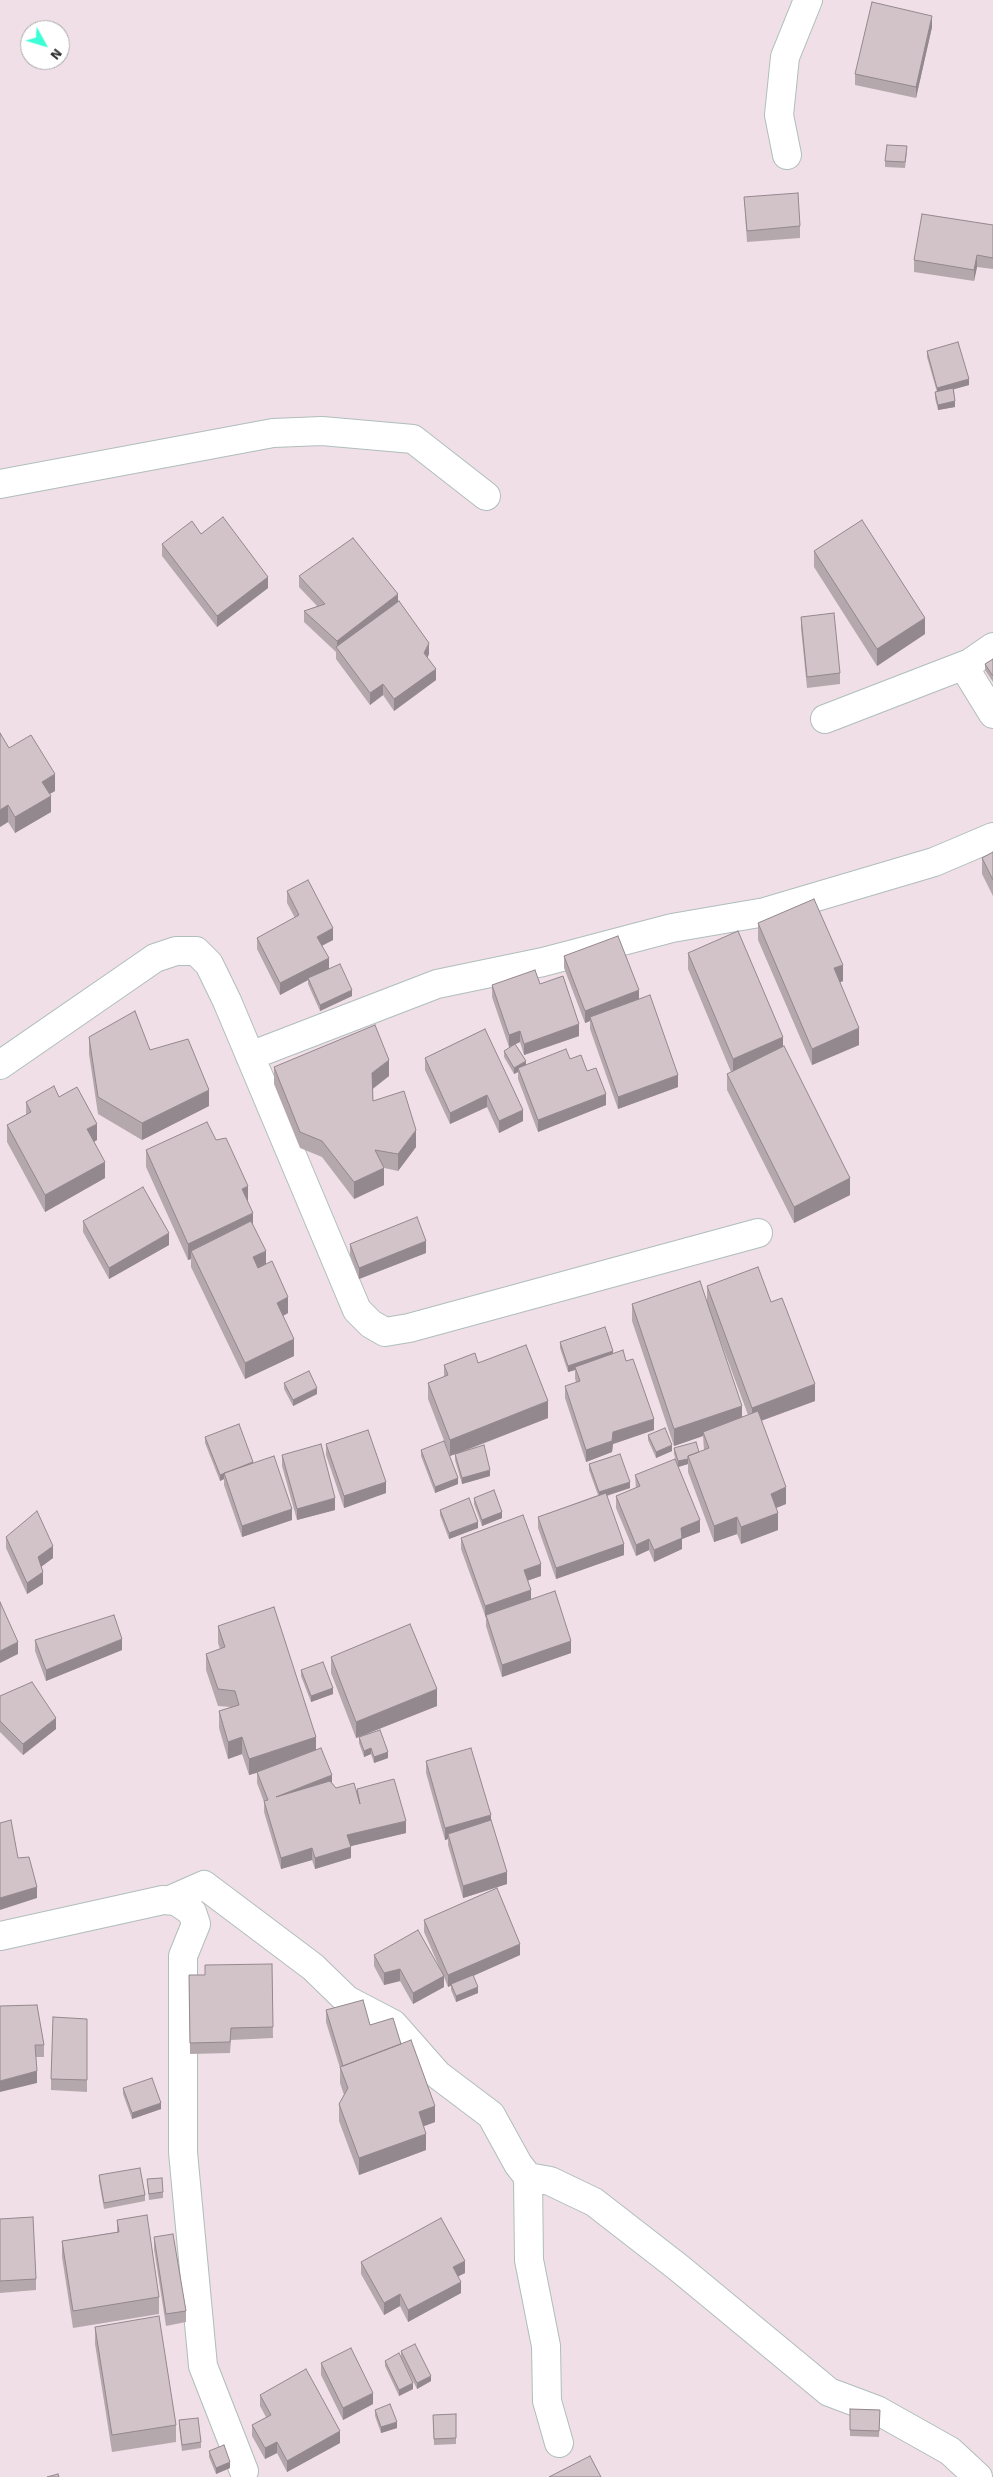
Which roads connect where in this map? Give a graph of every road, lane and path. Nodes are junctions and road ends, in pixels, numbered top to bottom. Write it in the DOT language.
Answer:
graph roads {
  1 [pos="808,0"];
  2 [pos="787,155"];
  3 [pos="0,484"];
  4 [pos="486,496"];
  5 [pos="993,647"];
  6 [pos="970,663"];
  7 [pos="993,714"];
  8 [pos="825,720"];
  9 [pos="993,838"];
  10 [pos="250,1056"];
  11 [pos="0,1065"];
  12 [pos="758,1233"];
  13 [pos="170,1900"];
  14 [pos="0,1936"];
  15 [pos="528,2177"];
  16 [pos="559,2443"];
  17 [pos="244,2471"];
  18 [pos="978,2477"];
  1 -- 2 [label="street"];
  3 -- 4 [label="street"];
  5 -- 6 [label="street"];
  6 -- 7 [label="street"];
  6 -- 8 [label="street"];
  9 -- 10 [label="street"];
  10 -- 11 [label="street"];
  10 -- 12 [label="street"];
  13 -- 14 [label="street"];
  13 -- 15 [label="street"];
  13 -- 17 [label="street"];
  15 -- 16 [label="street"];
  15 -- 18 [label="street"];
}
